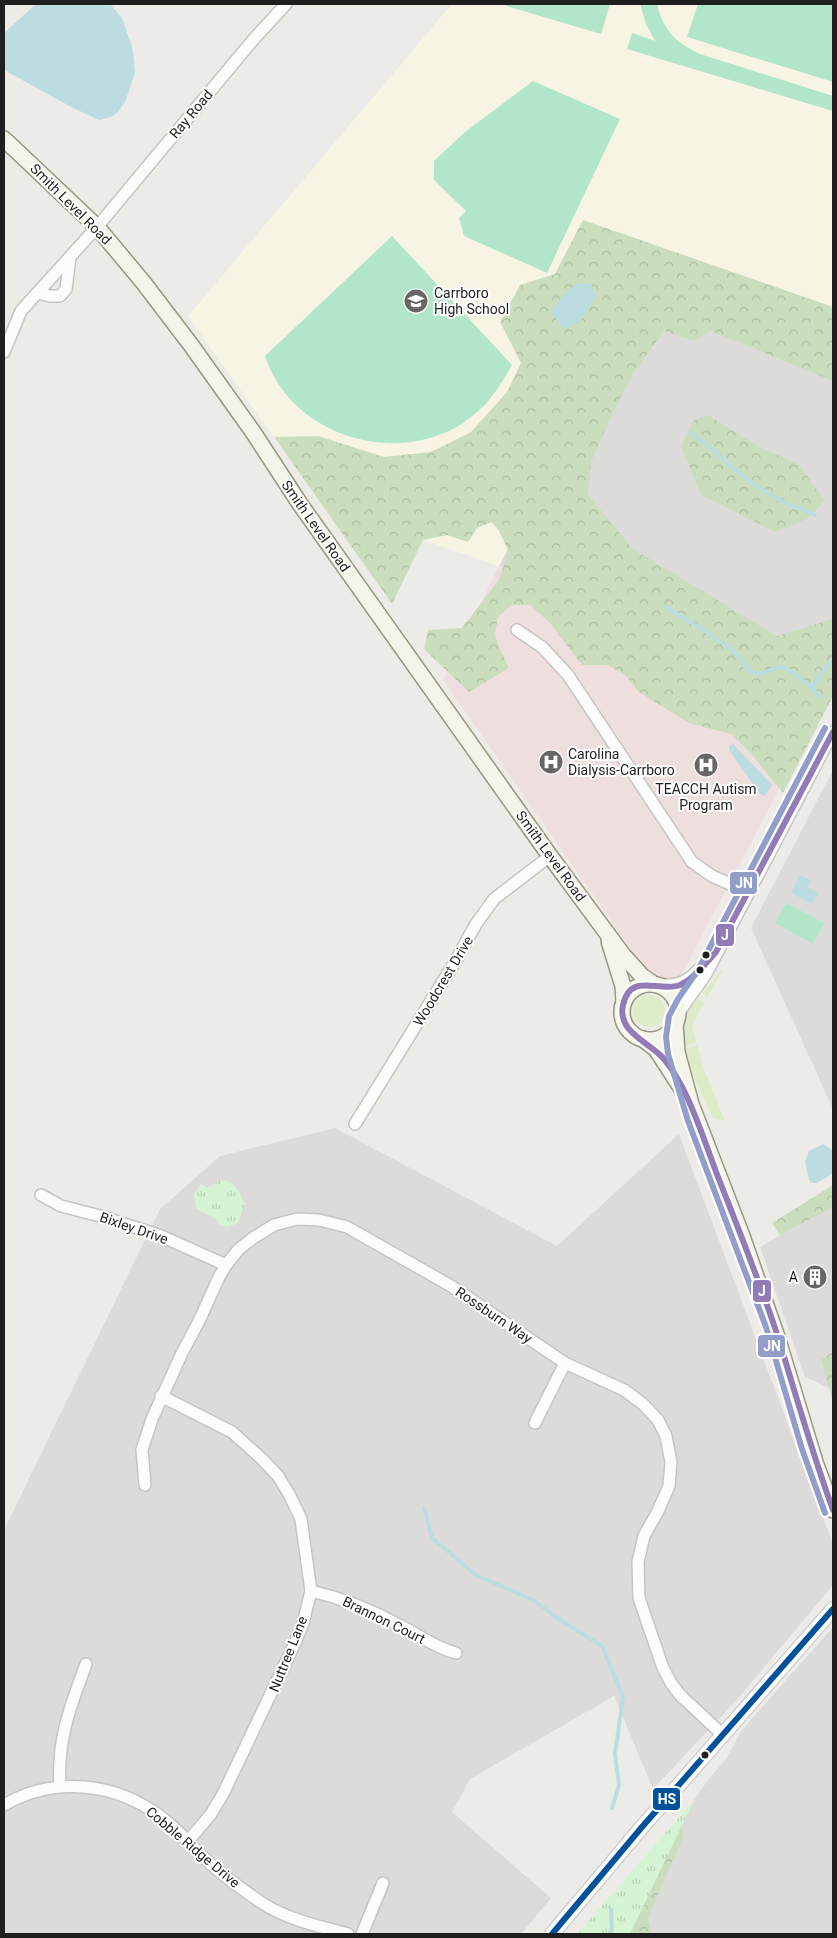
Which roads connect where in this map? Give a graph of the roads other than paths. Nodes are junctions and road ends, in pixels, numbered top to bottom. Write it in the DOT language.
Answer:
graph roads {
  1 [pos="286,4"];
  2 [pos="4,139"];
  3 [pos="97,227"];
  4 [pos="70,257"];
  5 [pos="37,293"];
  6 [pos="4,352"];
  7 [pos="517,630"];
  8 [pos="833,732"];
  9 [pos="550,856"];
  10 [pos="748,892"];
  11 [pos="607,931"];
  12 [pos="716,952"];
  13 [pos="656,984"];
  14 [pos="624,1002"];
  15 [pos="677,1019"];
  16 [pos="643,1039"];
  17 [pos="691,1104"];
  18 [pos="355,1124"];
  19 [pos="41,1196"];
  20 [pos="226,1266"];
  21 [pos="565,1363"];
  22 [pos="161,1396"];
  23 [pos="535,1423"];
  24 [pos="145,1485"];
  25 [pos="833,1510"];
  26 [pos="311,1591"];
  27 [pos="833,1609"];
  28 [pos="456,1653"];
  29 [pos="86,1664"];
  30 [pos="723,1735"];
  31 [pos="60,1786"];
  32 [pos="4,1805"];
  33 [pos="189,1840"];
  34 [pos="383,1883"];
  35 [pos="348,1934"];
  36 [pos="362,1934"];
  37 [pos="552,1934"];
  1 -- 3 [label="street, Ray Road"];
  2 -- 3 [label="main road, Smith Level Road"];
  3 -- 4 [label="street, Ray Road"];
  3 -- 9 [label="main road, Smith Level Road"];
  4 -- 5 [label="street, Ray Road"];
  4 -- 5 [label="street"];
  5 -- 6 [label="street, Ray Road"];
  7 -- 10 [label="street"];
  8 -- 10 [label="street"];
  9 -- 11 [label="main road, Smith Level Road"];
  9 -- 18 [label="street, Woodcrest Drive"];
  10 -- 12 [label="street"];
  11 -- 13 [label="main road, Smith Level Road"];
  11 -- 14 [label="main road, Smith Level Road"];
  12 -- 13 [label="street"];
  12 -- 15 [label="street"];
  13 -- 14 [label="main road"];
  13 -- 15 [label="main road"];
  14 -- 16 [label="main road"];
  15 -- 16 [label="main road"];
  15 -- 17 [label="main road"];
  16 -- 17 [label="main road"];
  17 -- 25 [label="main road"];
  19 -- 20 [label="street, Bixley Drive"];
  20 -- 21 [label="street, Rossburn Way"];
  20 -- 22 [label="street, Rossburn Way"];
  21 -- 23 [label="street"];
  21 -- 30 [label="street, Rossburn Way"];
  22 -- 24 [label="street, Rossburn Way"];
  22 -- 26 [label="street, Nuttree Lane"];
  26 -- 28 [label="street, Brannon Court"];
  26 -- 33 [label="street, Nuttree Lane"];
  27 -- 30 [label="street"];
  29 -- 31 [label="street"];
  30 -- 37 [label="street"];
  31 -- 32 [label="street, Cobble Ridge Drive"];
  31 -- 33 [label="street, Cobble Ridge Drive"];
  33 -- 35 [label="street, Cobble Ridge Drive"];
  34 -- 36 [label="street"];
}
